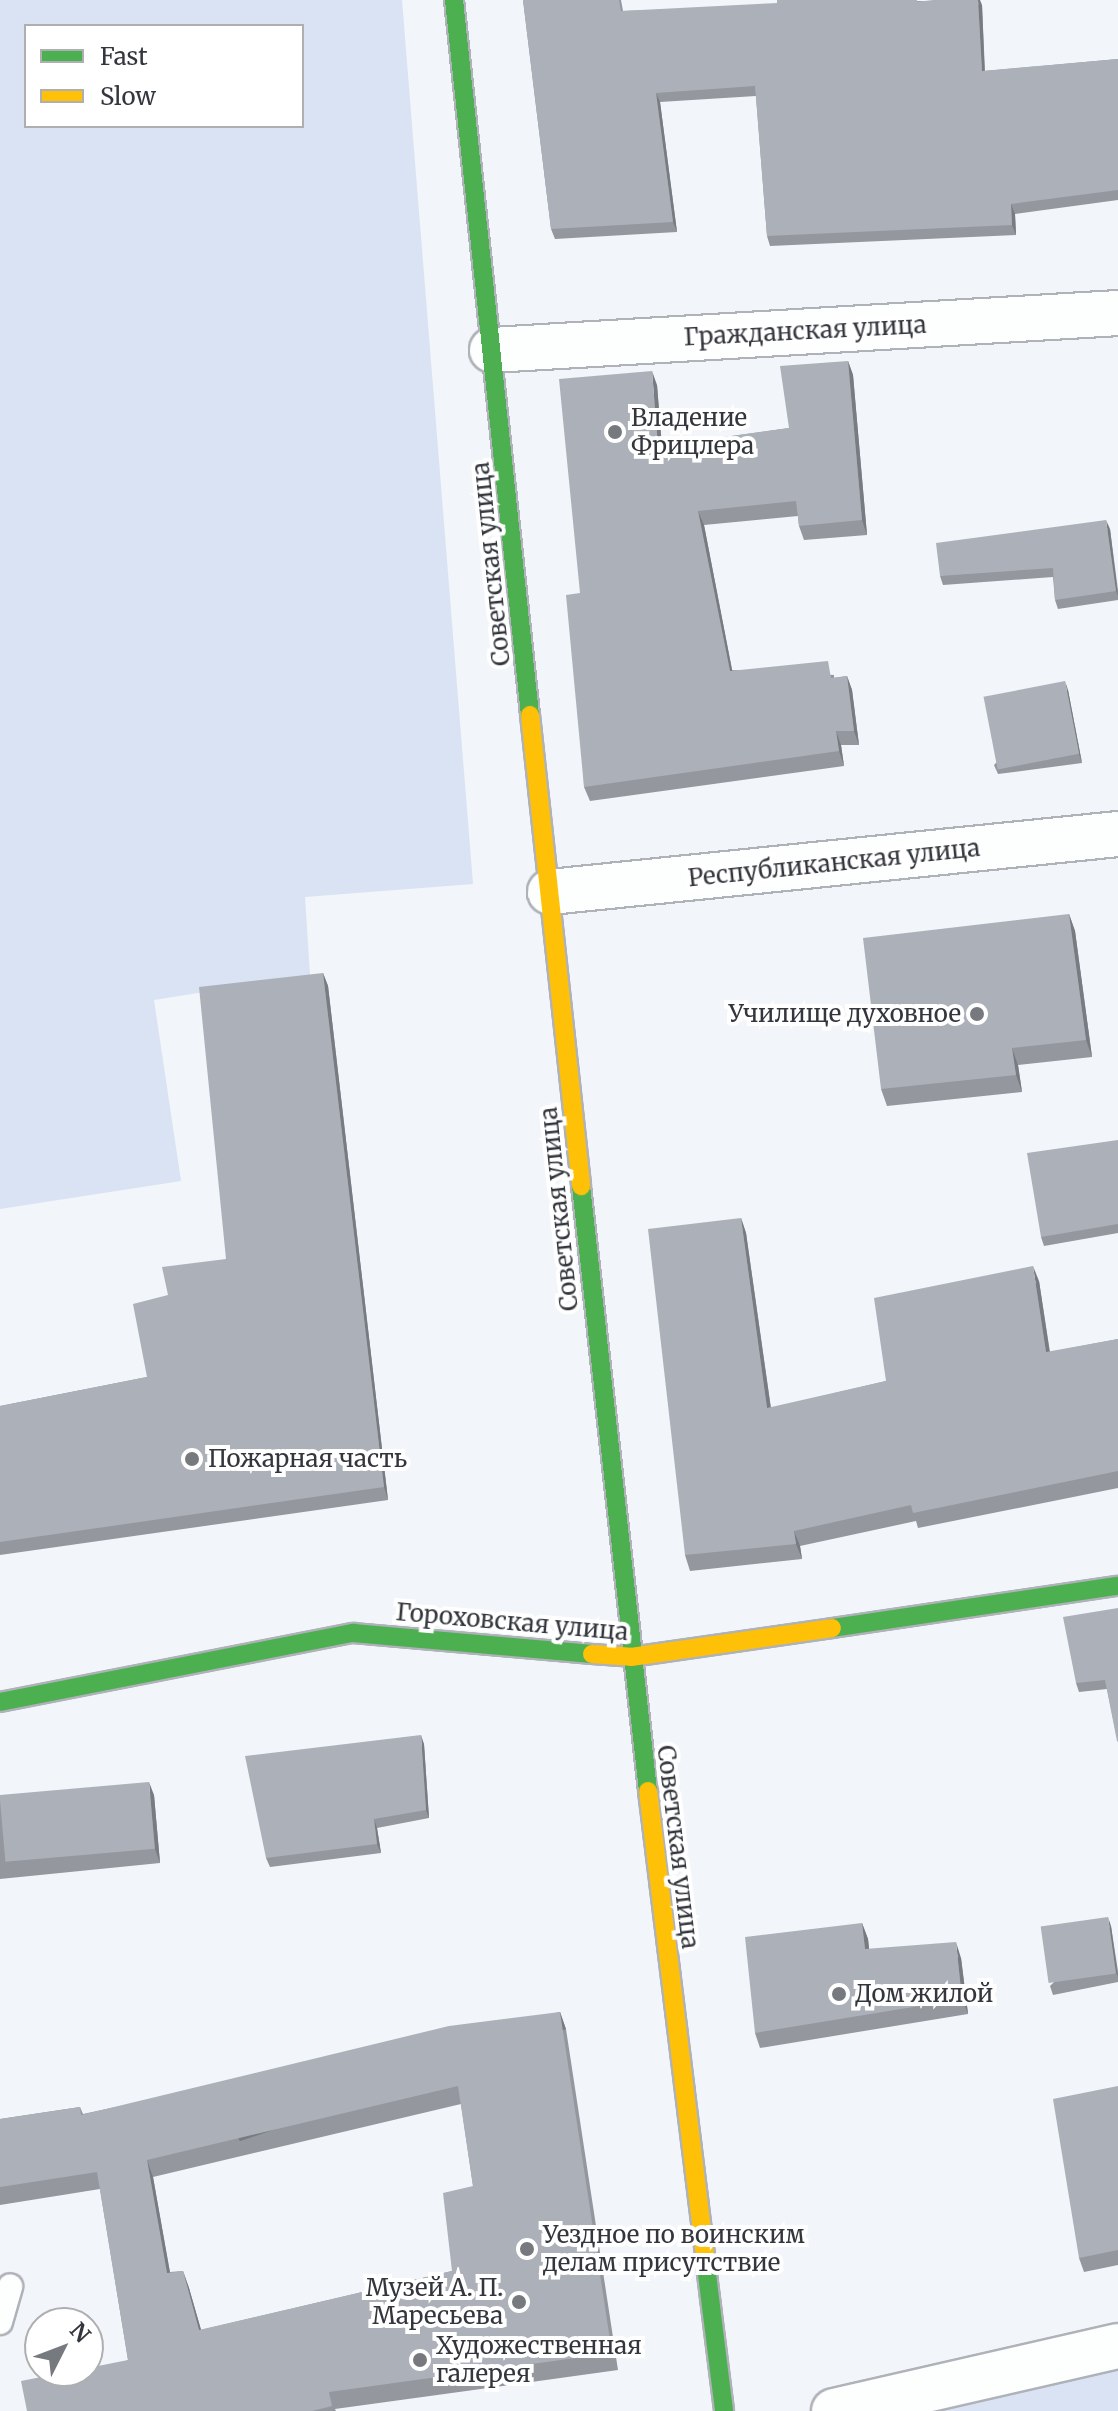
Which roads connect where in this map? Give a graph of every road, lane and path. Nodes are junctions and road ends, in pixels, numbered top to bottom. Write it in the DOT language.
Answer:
graph roads {
  1 [pos="454,0"];
  2 [pos="1118,313"];
  3 [pos="492,350"];
  4 [pos="1118,834"];
  5 [pos="550,892"];
  6 [pos="1118,1586"];
  7 [pos="631,1657"];
  8 [pos="0,1702"];
  9 [pos="10,2286"];
  10 [pos="0,2322"];
  11 [pos="1118,2346"];
  12 [pos="724,2411"];
  13 [pos="834,2411"];
  1 -- 3 [label="street, Советская улица"];
  2 -- 3 [label="street, Гражданская улица"];
  3 -- 5 [label="street, Советская улица"];
  4 -- 5 [label="street, Республиканская улица"];
  5 -- 7 [label="street, Советская улица"];
  6 -- 7 [label="street, Гороховская улица"];
  7 -- 8 [label="street, Гороховская улица"];
  7 -- 12 [label="street, Советская улица"];
  9 -- 10 [label="lane"];
  11 -- 13 [label="street"];
}
